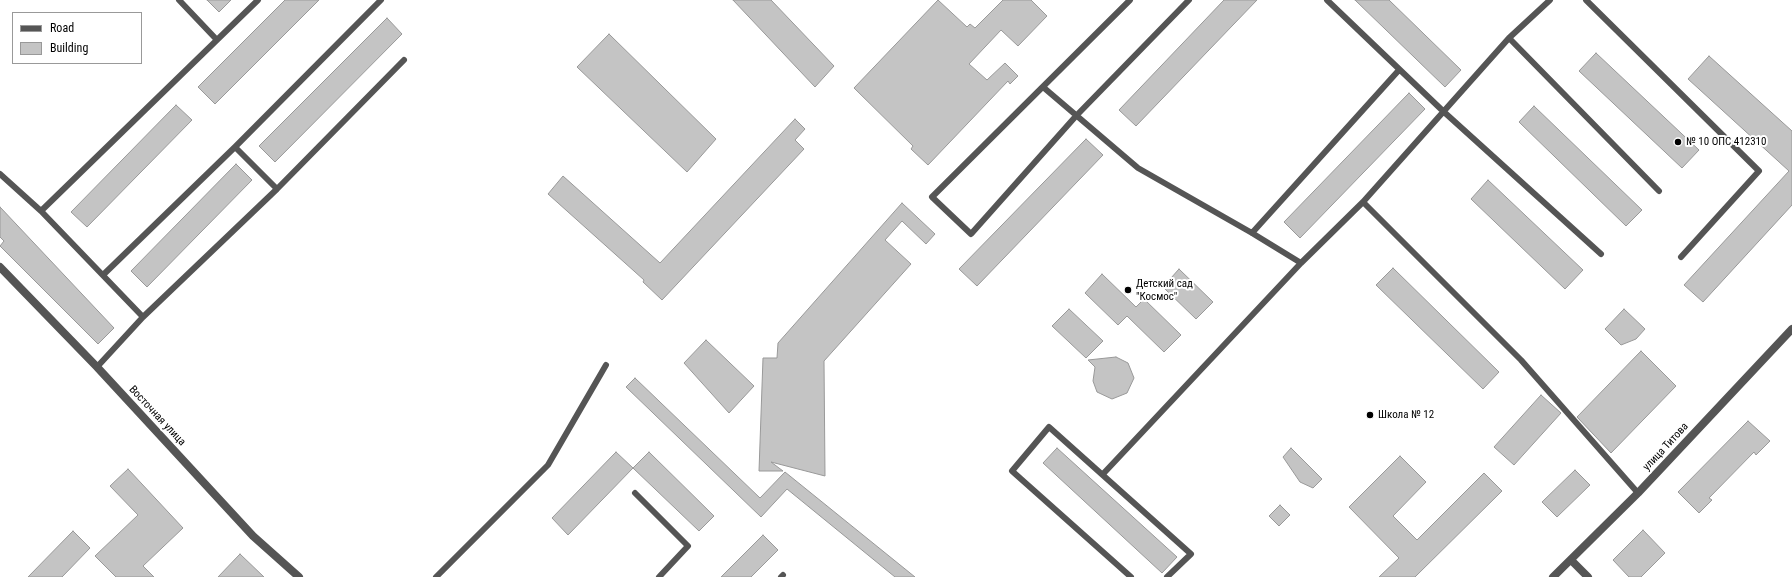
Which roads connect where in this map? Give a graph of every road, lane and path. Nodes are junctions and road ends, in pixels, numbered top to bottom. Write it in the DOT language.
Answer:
graph roads {
  1 [pos="179,0"];
  2 [pos="258,0"];
  3 [pos="381,0"];
  4 [pos="1130,0"];
  5 [pos="1189,0"];
  6 [pos="1327,0"];
  7 [pos="1550,0"];
  8 [pos="1586,0"];
  9 [pos="1509,38"];
  10 [pos="217,40"];
  11 [pos="404,60"];
  12 [pos="1399,70"];
  13 [pos="1043,87"];
  14 [pos="1444,112"];
  15 [pos="1076,116"];
  16 [pos="235,147"];
  17 [pos="0,174"];
  18 [pos="277,189"];
  19 [pos="1659,191"];
  20 [pos="1362,202"];
  21 [pos="41,212"];
  22 [pos="1252,233"];
  23 [pos="1601,254"];
  24 [pos="1681,257"];
  25 [pos="1301,263"];
  26 [pos="0,267"];
  27 [pos="103,275"];
  28 [pos="143,317"];
  29 [pos="1792,329"];
  30 [pos="606,365"];
  31 [pos="97,367"];
  32 [pos="1103,474"];
  33 [pos="635,493"];
  34 [pos="1638,493"];
  35 [pos="1571,560"];
  36 [pos="299,577"];
  37 [pos="436,577"];
  38 [pos="659,577"];
  39 [pos="1130,577"];
  40 [pos="1167,577"];
  41 [pos="1554,577"];
  42 [pos="1588,577"];
  1 -- 10 [label="lane"];
  2 -- 10 [label="lane"];
  3 -- 16 [label="lane"];
  4 -- 13 [label="lane"];
  5 -- 15 [label="lane"];
  6 -- 12 [label="lane"];
  7 -- 9 [label="lane"];
  8 -- 24 [label="lane"];
  9 -- 14 [label="lane"];
  9 -- 19 [label="lane"];
  10 -- 21 [label="lane"];
  11 -- 18 [label="lane"];
  12 -- 14 [label="lane"];
  12 -- 22 [label="lane"];
  13 -- 15 [label="lane"];
  13 -- 15 [label="lane"];
  14 -- 20 [label="lane"];
  14 -- 23 [label="lane"];
  15 -- 22 [label="lane"];
  16 -- 18 [label="lane"];
  16 -- 27 [label="lane"];
  17 -- 21 [label="lane"];
  18 -- 28 [label="lane"];
  20 -- 25 [label="lane"];
  20 -- 34 [label="lane"];
  21 -- 27 [label="lane"];
  22 -- 25 [label="lane"];
  25 -- 32 [label="lane"];
  26 -- 31 [label="street, Восточная улица"];
  27 -- 28 [label="lane"];
  28 -- 31 [label="lane"];
  29 -- 34 [label="street, улица Титова"];
  30 -- 37 [label="lane"];
  31 -- 36 [label="street, Восточная улица"];
  32 -- 39 [label="lane"];
  32 -- 40 [label="lane"];
  33 -- 38 [label="lane"];
  34 -- 35 [label="street, улица Титова"];
  35 -- 41 [label="street, улица Титова"];
  35 -- 42 [label="street"];
}
